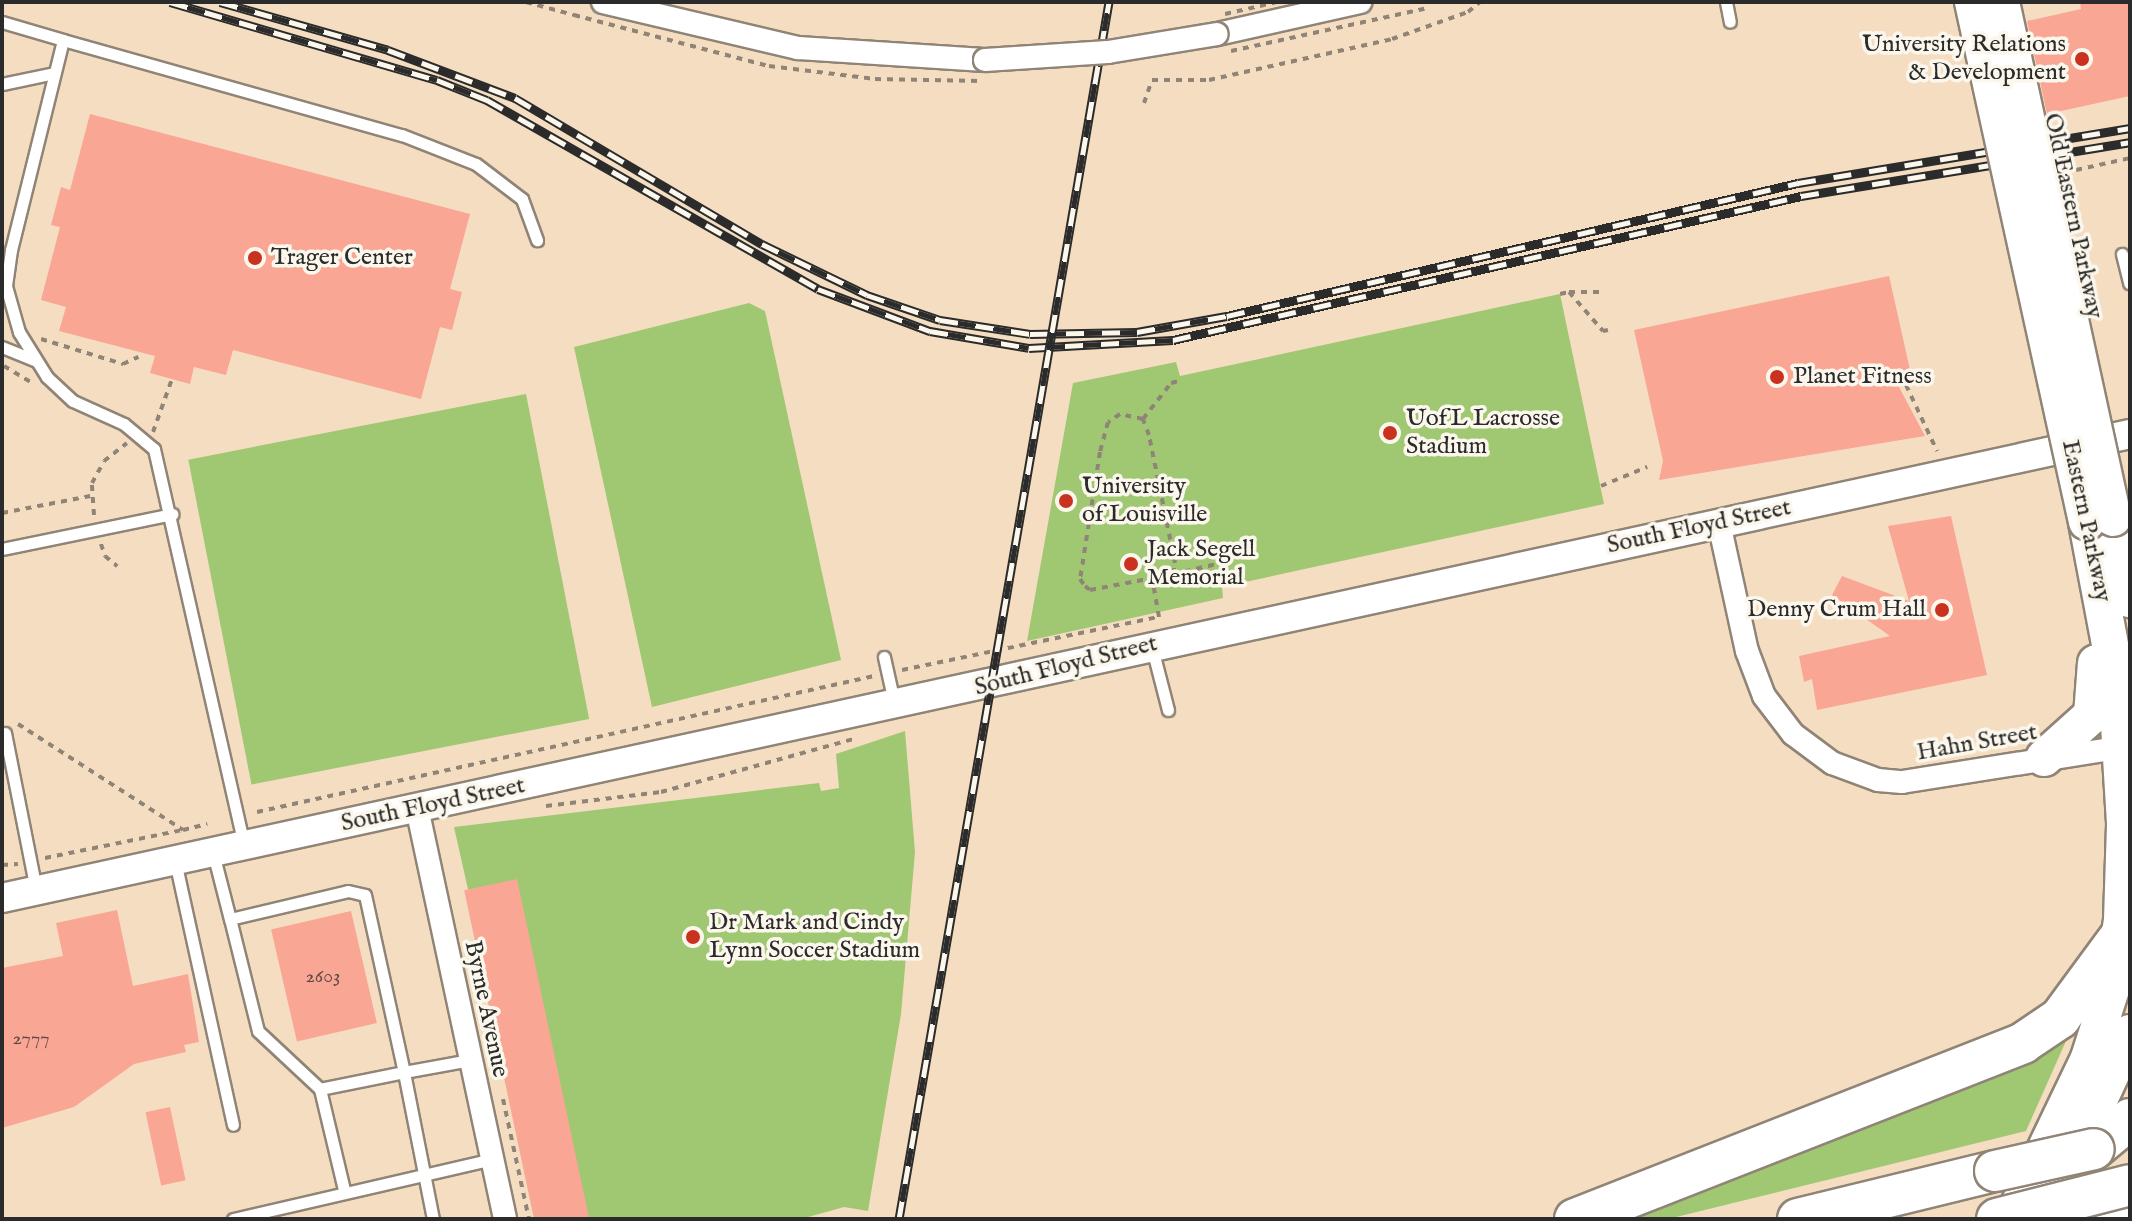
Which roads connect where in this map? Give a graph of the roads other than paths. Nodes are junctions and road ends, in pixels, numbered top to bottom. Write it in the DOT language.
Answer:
graph roads {
  1 [pos="603,2"];
  2 [pos="1360,2"];
  3 [pos="1726,2"];
  4 [pos="1973,2"];
  5 [pos="2000,2"];
  6 [pos="2,22"];
  7 [pos="1730,22"];
  8 [pos="63,40"];
  9 [pos="54,73"];
  10 [pos="2,84"];
  11 [pos="537,240"];
  12 [pos="11,250"];
  13 [pos="2122,254"];
  14 [pos="2,259"];
  15 [pos="2129,283"];
  16 [pos="2,347"];
  17 [pos="36,361"];
  18 [pos="2130,434"];
  19 [pos="2095,442"];
  20 [pos="172,514"];
  21 [pos="2100,520"];
  22 [pos="1719,523"];
  23 [pos="2,549"];
  24 [pos="2098,578"];
  25 [pos="2130,599"];
  26 [pos="1151,645"];
  27 [pos="884,657"];
  28 [pos="895,707"];
  29 [pos="1168,710"];
  30 [pos="5,733"];
  31 [pos="2126,750"];
  32 [pos="2044,758"];
  33 [pos="417,808"];
  34 [pos="244,846"];
  35 [pos="213,852"];
  36 [pos="175,861"];
  37 [pos="37,891"];
  38 [pos="2,898"];
  39 [pos="230,919"];
  40 [pos="2119,938"];
  41 [pos="2130,1033"];
  42 [pos="470,1060"];
  43 [pos="404,1072"];
  44 [pos="320,1089"];
  45 [pos="2130,1119"];
  46 [pos="233,1125"];
  47 [pos="2112,1145"];
  48 [pos="492,1159"];
  49 [pos="423,1172"];
  50 [pos="344,1190"];
  51 [pos="2128,1200"];
  52 [pos="233,1219"];
  53 [pos="433,1219"];
  54 [pos="505,1219"];
  55 [pos="1575,1219"];
  56 [pos="1798,1219"];
  57 [pos="1997,1219"];
  58 [pos="2012,1219"];
  59 [pos="2044,1219"];
  60 [pos="2073,1219"];
  1 -- 2 [label="street, bridge"];
  3 -- 7 [label="lane"];
  4 -- 21 [label="main road, Eastern Parkway, bridge"];
  5 -- 19 [label="street, Old Eastern Parkway"];
  5 -- 21 [label="main road, Eastern Parkway, bridge"];
  6 -- 8 [label="lane"];
  8 -- 9 [label="lane"];
  8 -- 11 [label="lane"];
  9 -- 10 [label="lane"];
  9 -- 12 [label="lane"];
  12 -- 14 [label="lane"];
  12 -- 17 [label="lane"];
  13 -- 15 [label="lane"];
  16 -- 17 [label="lane"];
  17 -- 20 [label="lane"];
  18 -- 19 [label="street, South Floyd Street"];
  19 -- 22 [label="street, South Floyd Street"];
  20 -- 23 [label="lane"];
  20 -- 34 [label="lane"];
  21 -- 24 [label="main road, Eastern Parkway"];
  21 -- 25 [label="main road, Eastern Parkway"];
  22 -- 26 [label="street, South Floyd Street"];
  22 -- 32 [label="street, Hahn Street"];
  24 -- 31 [label="main road, Eastern Parkway"];
  24 -- 32 [label="main road"];
  26 -- 28 [label="street, South Floyd Street"];
  26 -- 29 [label="lane"];
  27 -- 28 [label="lane"];
  28 -- 33 [label="street, South Floyd Street"];
  30 -- 37 [label="lane"];
  31 -- 32 [label="street, Hahn Street"];
  31 -- 40 [label="main road, Eastern Parkway"];
  33 -- 34 [label="street, South Floyd Street"];
  33 -- 42 [label="street, Byrne Avenue"];
  34 -- 35 [label="street, South Floyd Street"];
  35 -- 36 [label="street, South Floyd Street"];
  35 -- 39 [label="lane"];
  36 -- 37 [label="street, South Floyd Street"];
  36 -- 46 [label="lane"];
  37 -- 38 [label="street, South Floyd Street"];
  39 -- 43 [label="lane"];
  39 -- 44 [label="lane"];
  40 -- 55 [label="highway"];
  40 -- 58 [label="main road, Eastern Parkway"];
  41 -- 59 [label="main road"];
  42 -- 43 [label="lane"];
  42 -- 48 [label="street, Byrne Avenue"];
  43 -- 44 [label="lane"];
  43 -- 49 [label="lane"];
  44 -- 50 [label="lane"];
  45 -- 47 [label="highway"];
  47 -- 56 [label="highway, bridge"];
  48 -- 49 [label="lane"];
  48 -- 54 [label="street, Byrne Avenue"];
  49 -- 50 [label="lane"];
  49 -- 53 [label="lane"];
  50 -- 52 [label="lane"];
  51 -- 57 [label="highway, bridge"];
  51 -- 60 [label="highway"];
}
